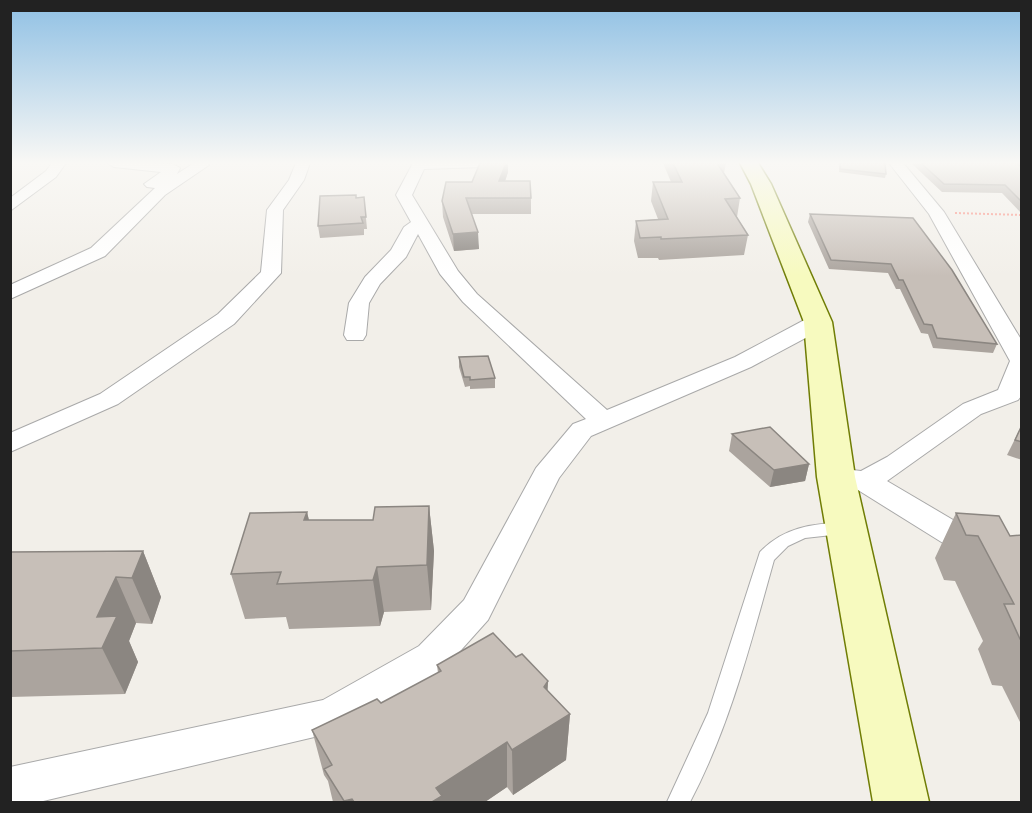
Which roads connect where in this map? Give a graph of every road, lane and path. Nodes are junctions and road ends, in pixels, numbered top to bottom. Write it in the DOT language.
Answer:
graph roads {
  1 [pos="150,201"];
  2 [pos="281,201"];
  3 [pos="408,201"];
  4 [pos="768,201"];
  5 [pos="927,201"];
  6 [pos="936,212"];
  7 [pos="1022,215"];
  8 [pos="422,223"];
  9 [pos="10,293"];
  10 [pos="818,322"];
  11 [pos="355,335"];
  12 [pos="1022,361"];
  13 [pos="1015,397"];
  14 [pos="602,420"];
  15 [pos="10,444"];
  16 [pos="850,479"];
  17 [pos="846,529"];
  18 [pos="1022,561"];
  19 [pos="10,788"];
  20 [pos="678,802"];
  21 [pos="902,802"];
  1 -- 9 [label="street"];
  2 -- 15 [label="street"];
  3 -- 8 [label="street"];
  4 -- 10 [label="street"];
  5 -- 6 [label="street"];
  6 -- 7 [label="path"];
  6 -- 12 [label="street"];
  8 -- 11 [label="street"];
  8 -- 14 [label="street"];
  10 -- 14 [label="street"];
  10 -- 16 [label="street"];
  12 -- 13 [label="street"];
  13 -- 16 [label="street"];
  14 -- 19 [label="street"];
  16 -- 17 [label="street"];
  16 -- 18 [label="street"];
  17 -- 20 [label="lane"];
  17 -- 21 [label="street"];
}
